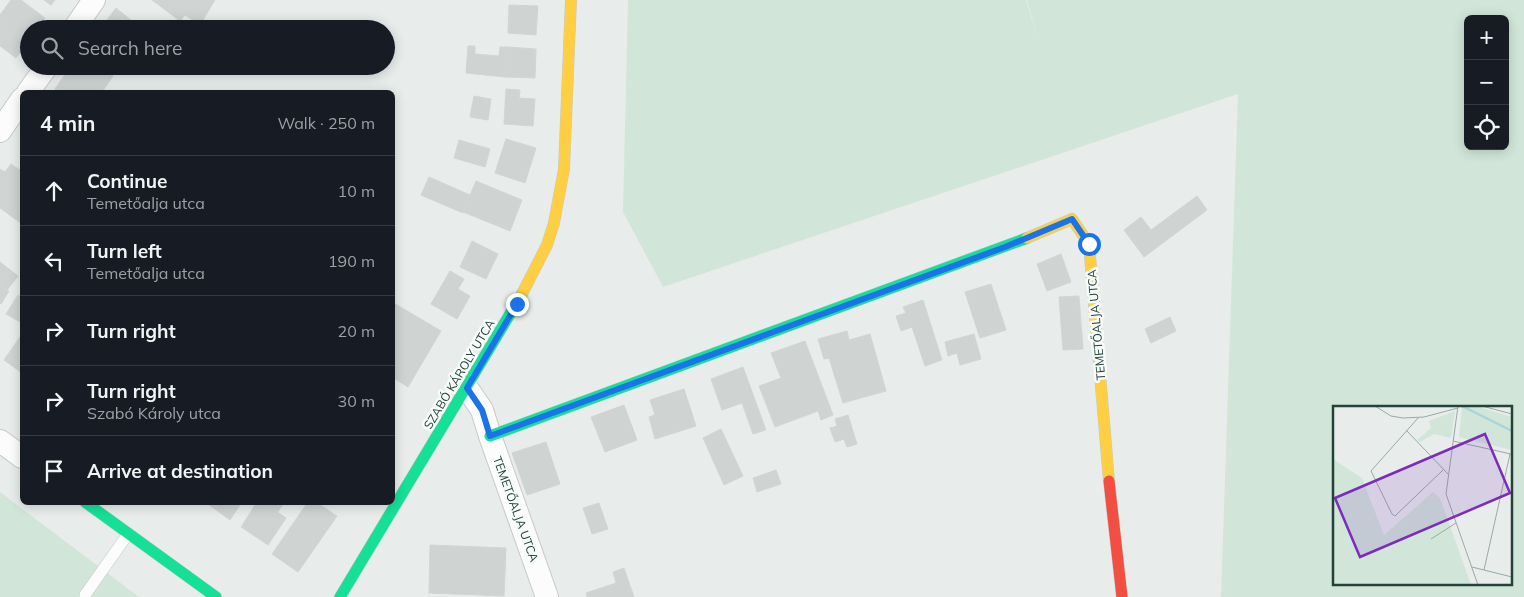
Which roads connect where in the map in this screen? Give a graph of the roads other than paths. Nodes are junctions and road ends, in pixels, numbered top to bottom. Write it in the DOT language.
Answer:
graph roads {
  1 [pos="94,0"];
  2 [pos="571,0"];
  3 [pos="80,20"];
  4 [pos="40,75"];
  5 [pos="29,90"];
  6 [pos="20,102"];
  7 [pos="0,130"];
  8 [pos="467,388"];
  9 [pos="490,436"];
  10 [pos="0,441"];
  11 [pos="20,456"];
  12 [pos="89,505"];
  13 [pos="128,534"];
  14 [pos="85,595"];
  15 [pos="216,597"];
  16 [pos="340,597"];
  17 [pos="547,597"];
  18 [pos="1122,597"];
  1 -- 3 [label="street"];
  2 -- 8 [label="street, SZABÓ KÁROLY UTCA"];
  4 -- 5 [label="street"];
  6 -- 7 [label="street"];
  8 -- 9 [label="street"];
  8 -- 16 [label="street, SZABÓ KÁROLY UTCA"];
  9 -- 17 [label="street, TEMETŐALJA UTCA"];
  9 -- 18 [label="street, TEMETŐALJA UTCA"];
  10 -- 11 [label="street"];
  12 -- 13 [label="street"];
  13 -- 14 [label="lane"];
  13 -- 15 [label="street"];
}
